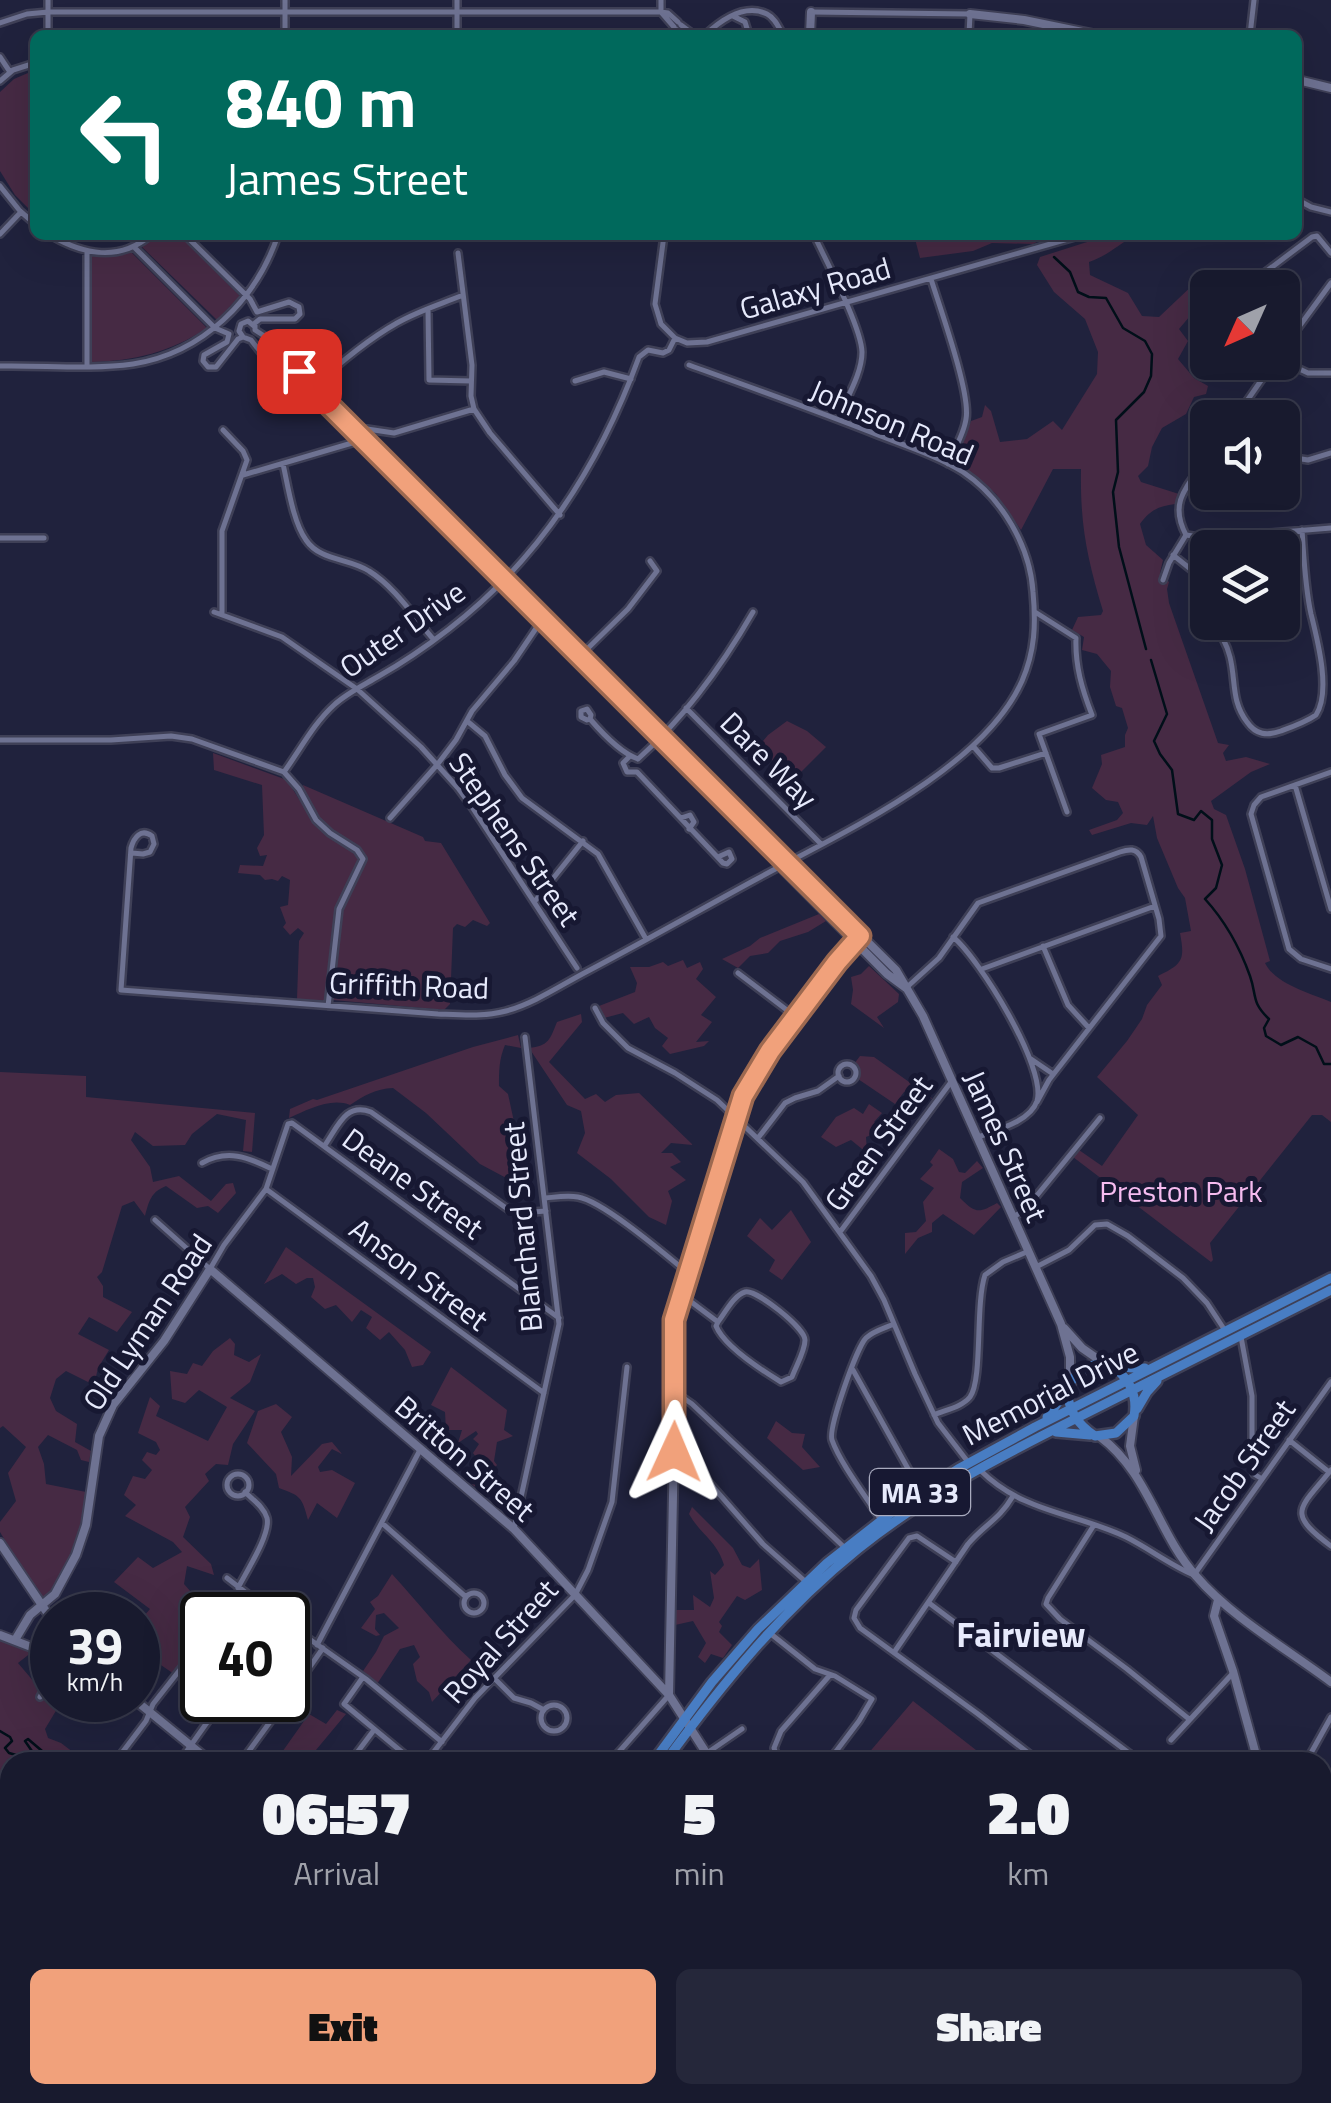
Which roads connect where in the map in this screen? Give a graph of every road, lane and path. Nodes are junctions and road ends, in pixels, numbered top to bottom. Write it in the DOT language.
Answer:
graph roads {
  1 [pos="48,0"];
  2 [pos="165,0"];
  3 [pos="285,0"];
  4 [pos="457,0"];
  5 [pos="661,0"];
  6 [pos="1254,0"];
  7 [pos="48,12"];
  8 [pos="165,12"];
  9 [pos="285,12"];
  10 [pos="457,12"];
  11 [pos="661,12"];
  12 [pos="812,12"];
  13 [pos="970,14"];
  14 [pos="730,15"];
  15 [pos="0,23"];
  16 [pos="678,28"];
  17 [pos="712,29"];
  18 [pos="48,30"];
  19 [pos="285,30"];
  20 [pos="458,30"];
  21 [pos="748,30"];
  22 [pos="780,30"];
  23 [pos="810,30"];
  24 [pos="968,30"];
  25 [pos="1072,30"];
  26 [pos="1251,30"];
  27 [pos="0,57"];
  28 [pos="30,64"];
  29 [pos="10,72"];
  30 [pos="0,81"];
  31 [pos="1302,81"];
  32 [pos="1331,88"];
  33 [pos="0,186"];
  34 [pos="1302,202"];
  35 [pos="21,212"];
  36 [pos="1331,212"];
  37 [pos="30,220"];
  38 [pos="0,234"];
  39 [pos="61,240"];
  40 [pos="144,240"];
  41 [pos="190,240"];
  42 [pos="276,240"];
  43 [pos="663,240"];
  44 [pos="816,240"];
  45 [pos="1065,240"];
  46 [pos="134,247"];
  47 [pos="87,252"];
  48 [pos="458,253"];
  49 [pos="1331,253"];
  50 [pos="1267,270"];
  51 [pos="931,279"];
  52 [pos="1331,282"];
  53 [pos="463,295"];
  54 [pos="247,296"];
  55 [pos="845,303"];
  56 [pos="428,309"];
  57 [pos="1300,325"];
  58 [pos="254,326"];
  59 [pos="215,328"];
  60 [pos="243,337"];
  61 [pos="675,338"];
  62 [pos="272,342"];
  63 [pos="261,352"];
  64 [pos="689,364"];
  65 [pos="0,366"];
  66 [pos="87,366"];
  67 [pos="1300,369"];
  68 [pos="1331,373"];
  69 [pos="574,380"];
  70 [pos="631,380"];
  71 [pos="471,381"];
  72 [pos="310,389"];
  73 [pos="474,409"];
  74 [pos="842,412"];
  75 [pos="223,430"];
  76 [pos="357,438"];
  77 [pos="1331,453"];
  78 [pos="1300,459"];
  79 [pos="283,464"];
  80 [pos="948,464"];
  81 [pos="243,474"];
  82 [pos="1190,484"];
  83 [pos="560,514"];
  84 [pos="1331,528"];
  85 [pos="1302,530"];
  86 [pos="1186,535"];
  87 [pos="1190,536"];
  88 [pos="0,538"];
  89 [pos="44,538"];
  90 [pos="1174,555"];
  91 [pos="650,561"];
  92 [pos="1190,568"];
  93 [pos="1163,580"];
  94 [pos="502,582"];
  95 [pos="214,612"];
  96 [pos="753,612"];
  97 [pos="1035,612"];
  98 [pos="222,614"];
  99 [pos="541,621"];
  100 [pos="434,640"];
  101 [pos="1224,640"];
  102 [pos="580,656"];
  103 [pos="357,689"];
  104 [pos="686,708"];
  105 [pos="590,718"];
  106 [pos="467,721"];
  107 [pos="4,740"];
  108 [pos="659,740"];
  109 [pos="973,746"];
  110 [pos="1046,753"];
  111 [pos="630,756"];
  112 [pos="638,759"];
  113 [pos="437,765"];
  114 [pos="284,772"];
  115 [pos="636,772"];
  116 [pos="1331,772"];
  117 [pos="1295,785"];
  118 [pos="1067,812"];
  119 [pos="390,818"];
  120 [pos="583,840"];
  121 [pos="821,844"];
  122 [pos="132,853"];
  123 [pos="718,857"];
  124 [pos="784,864"];
  125 [pos="535,901"];
  126 [pos="1155,906"];
  127 [pos="1331,909"];
  128 [pos="953,937"];
  129 [pos="858,939"];
  130 [pos="646,940"];
  131 [pos="1043,946"];
  132 [pos="577,968"];
  133 [pos="982,969"];
  134 [pos="1331,969"];
  135 [pos="738,973"];
  136 [pos="906,988"];
  137 [pos="328,1006"];
  138 [pos="595,1008"];
  139 [pos="796,1016"];
  140 [pos="1090,1028"];
  141 [pos="525,1037"];
  142 [pos="1029,1057"];
  143 [pos="1053,1074"];
  144 [pos="839,1076"];
  145 [pos="953,1080"];
  146 [pos="1036,1102"];
  147 [pos="737,1117"];
  148 [pos="1100,1118"];
  149 [pos="288,1124"];
  150 [pos="978,1137"];
  151 [pos="758,1138"];
  152 [pos="325,1146"];
  153 [pos="202,1163"];
  154 [pos="272,1169"];
  155 [pos="266,1189"];
  156 [pos="545,1198"];
  157 [pos="546,1211"];
  158 [pos="1013,1216"];
  159 [pos="155,1220"];
  160 [pos="840,1232"];
  161 [pos="1029,1251"];
  162 [pos="1036,1267"];
  163 [pos="210,1269"];
  164 [pos="688,1273"];
  165 [pos="1331,1278"];
  166 [pos="1331,1290"];
  167 [pos="682,1295"];
  168 [pos="559,1318"];
  169 [pos="718,1322"];
  170 [pos="894,1324"];
  171 [pos="1062,1324"];
  172 [pos="1226,1332"];
  173 [pos="1241,1335"];
  174 [pos="1107,1364"];
  175 [pos="628,1368"];
  176 [pos="1162,1369"];
  177 [pos="853,1370"];
  178 [pos="1331,1382"];
  179 [pos="1068,1385"];
  180 [pos="1129,1385"];
  181 [pos="544,1393"];
  182 [pos="675,1396"];
  183 [pos="1073,1414"];
  184 [pos="1135,1414"];
  185 [pos="934,1415"];
  186 [pos="1036,1432"];
  187 [pos="1097,1436"];
  188 [pos="1289,1440"];
  189 [pos="421,1448"];
  190 [pos="973,1465"];
  191 [pos="673,1472"];
  192 [pos="1330,1472"];
  193 [pos="1137,1475"];
  194 [pos="1262,1479"];
  195 [pos="245,1492"];
  196 [pos="921,1492"];
  197 [pos="1013,1496"];
  198 [pos="881,1520"];
  199 [pos="382,1522"];
  200 [pos="1094,1526"];
  201 [pos="514,1530"];
  202 [pos="0,1543"];
  203 [pos="1331,1546"];
  204 [pos="845,1548"];
  205 [pos="956,1562"];
  206 [pos="1194,1575"];
  207 [pos="226,1578"];
  208 [pos="806,1582"];
  209 [pos="238,1588"];
  210 [pos="32,1592"];
  211 [pos="56,1592"];
  212 [pos="243,1592"];
  213 [pos="575,1595"];
  214 [pos="466,1597"];
  215 [pos="1218,1600"];
  216 [pos="930,1602"];
  217 [pos="1227,1606"];
  218 [pos="30,1615"];
  219 [pos="1216,1622"];
  220 [pos="768,1632"];
  221 [pos="0,1636"];
  222 [pos="310,1639"];
  223 [pos="15,1640"];
  224 [pos="30,1646"];
  225 [pos="320,1646"];
  226 [pos="895,1652"];
  227 [pos="310,1662"];
  228 [pos="180,1670"];
  229 [pos="1234,1672"];
  230 [pos="830,1675"];
  231 [pos="363,1676"];
  232 [pos="494,1678"];
  233 [pos="1331,1682"];
  234 [pos="669,1694"];
  235 [pos="160,1695"];
  236 [pos="544,1710"];
  237 [pos="1331,1717"];
  238 [pos="1189,1719"];
  239 [pos="160,1720"];
  240 [pos="145,1722"];
  241 [pos="207,1722"];
  242 [pos="271,1722"];
  243 [pos="688,1723"];
  244 [pos="374,1730"];
  245 [pos="742,1730"];
  246 [pos="1171,1740"];
  247 [pos="442,1742"];
  248 [pos="191,1745"];
  249 [pos="123,1752"];
  250 [pos="186,1752"];
  251 [pos="199,1752"];
  252 [pos="249,1752"];
  253 [pos="358,1752"];
  254 [pos="402,1752"];
  255 [pos="434,1752"];
  256 [pos="619,1752"];
  257 [pos="663,1752"];
  258 [pos="670,1752"];
  259 [pos="705,1752"];
  260 [pos="708,1752"];
  261 [pos="775,1752"];
  262 [pos="836,1752"];
  263 [pos="1027,1752"];
  264 [pos="1128,1752"];
  265 [pos="1255,1752"];
  266 [pos="1312,1752"];
  1 -- 7 [label="street"];
  2 -- 8 [label="street"];
  3 -- 9 [label="street"];
  4 -- 10 [label="street"];
  5 -- 11 [label="street"];
  6 -- 26 [label="street"];
  7 -- 8 [label="street"];
  7 -- 15 [label="street"];
  7 -- 18 [label="street"];
  8 -- 9 [label="street"];
  9 -- 10 [label="street"];
  9 -- 19 [label="street"];
  10 -- 11 [label="street"];
  10 -- 20 [label="street"];
  11 -- 16 [label="street"];
  12 -- 13 [label="street"];
  12 -- 23 [label="street"];
  13 -- 24 [label="street"];
  13 -- 25 [label="street"];
  14 -- 17 [label="street"];
  14 -- 21 [label="street"];
  14 -- 22 [label="street"];
  27 -- 29 [label="street"];
  28 -- 29 [label="street"];
  29 -- 30 [label="street"];
  31 -- 32 [label="street"];
  33 -- 35 [label="street"];
  34 -- 36 [label="street"];
  35 -- 37 [label="street"];
  35 -- 38 [label="street"];
  39 -- 47 [label="street"];
  40 -- 46 [label="street"];
  41 -- 54 [label="street"];
  42 -- 54 [label="street"];
  43 -- 61 [label="street"];
  44 -- 55 [label="street"];
  45 -- 51 [label="street, Galaxy Road"];
  46 -- 47 [label="street"];
  46 -- 59 [label="street"];
  47 -- 66 [label="street"];
  48 -- 53 [label="street"];
  49 -- 50 [label="street"];
  51 -- 55 [label="street, Galaxy Road"];
  51 -- 80 [label="street"];
  52 -- 57 [label="street"];
  53 -- 56 [label="street"];
  53 -- 71 [label="street"];
  54 -- 58 [label="street"];
  54 -- 59 [label="street"];
  55 -- 61 [label="street, Galaxy Road"];
  55 -- 74 [label="street"];
  56 -- 71 [label="street"];
  56 -- 72 [label="street"];
  58 -- 60 [label="street"];
  58 -- 62 [label="street"];
  59 -- 60 [label="street"];
  59 -- 66 [label="street"];
  60 -- 63 [label="street, James Street"];
  61 -- 70 [label="street, Outer Drive"];
  62 -- 63 [label="street"];
  62 -- 72 [label="street, James Street"];
  63 -- 72 [label="street, James Street"];
  64 -- 80 [label="street, Johnson Road"];
  65 -- 66 [label="street"];
  67 -- 68 [label="street"];
  69 -- 70 [label="street"];
  70 -- 83 [label="street, Outer Drive"];
  71 -- 73 [label="street"];
  72 -- 76 [label="street, James Street"];
  73 -- 76 [label="street"];
  73 -- 83 [label="street"];
  75 -- 81 [label="street"];
  76 -- 79 [label="street"];
  76 -- 94 [label="street, James Street"];
  77 -- 78 [label="street"];
  79 -- 81 [label="street"];
  79 -- 100 [label="street"];
  80 -- 97 [label="street, Johnson Road"];
  81 -- 98 [label="street"];
  82 -- 86 [label="street"];
  83 -- 94 [label="street, Outer Drive"];
  84 -- 85 [label="street"];
  85 -- 101 [label="street"];
  86 -- 87 [label="street"];
  86 -- 90 [label="street"];
  88 -- 89 [label="street"];
  90 -- 92 [label="street"];
  90 -- 93 [label="street"];
  91 -- 102 [label="street"];
  94 -- 99 [label="street, James Street"];
  94 -- 100 [label="street, Outer Drive"];
  95 -- 98 [label="street, Stephens Street"];
  96 -- 104 [label="street"];
  97 -- 109 [label="street, Johnson Road"];
  97 -- 110 [label="street"];
  98 -- 103 [label="street, Stephens Street"];
  99 -- 102 [label="street, James Street"];
  99 -- 106 [label="street"];
  99 -- 108 [label="street, James Street"];
  100 -- 103 [label="street, Outer Drive"];
  102 -- 108 [label="street, James Street"];
  103 -- 113 [label="street, Stephens Street"];
  103 -- 114 [label="street, Outer Drive"];
  104 -- 108 [label="street"];
  104 -- 121 [label="street, Dare Way"];
  105 -- 111 [label="street"];
  106 -- 113 [label="street"];
  106 -- 120 [label="street"];
  107 -- 114 [label="street"];
  108 -- 112 [label="street"];
  108 -- 124 [label="street, James Street"];
  109 -- 110 [label="street"];
  109 -- 121 [label="street, Johnson Road"];
  110 -- 118 [label="street"];
  111 -- 112 [label="street"];
  111 -- 115 [label="street"];
  112 -- 115 [label="street"];
  113 -- 119 [label="street"];
  113 -- 125 [label="street, Stephens Street"];
  114 -- 137 [label="street"];
  115 -- 123 [label="street"];
  116 -- 117 [label="street"];
  117 -- 127 [label="street"];
  117 -- 134 [label="street"];
  120 -- 125 [label="street"];
  120 -- 130 [label="street"];
  121 -- 124 [label="street, Johnson Road"];
  122 -- 122 [label="street"];
  122 -- 137 [label="street, Griffith Road"];
  124 -- 129 [label="street, James Street"];
  124 -- 130 [label="street, Griffith Road"];
  125 -- 132 [label="street, Stephens Street"];
  126 -- 128 [label="street"];
  126 -- 131 [label="street"];
  126 -- 140 [label="street"];
  128 -- 133 [label="street"];
  128 -- 136 [label="street"];
  129 -- 136 [label="street, James Street"];
  129 -- 139 [label="street"];
  130 -- 137 [label="street, Griffith Road"];
  131 -- 133 [label="street"];
  131 -- 140 [label="street"];
  133 -- 142 [label="street"];
  135 -- 139 [label="street"];
  136 -- 145 [label="street, James Street"];
  138 -- 147 [label="street"];
  139 -- 147 [label="street"];
  140 -- 143 [label="street"];
  141 -- 156 [label="street, Blanchard Street"];
  142 -- 143 [label="street"];
  142 -- 146 [label="street"];
  143 -- 146 [label="street"];
  144 -- 151 [label="street"];
  145 -- 150 [label="street, James Street"];
  145 -- 160 [label="street, Green Street"];
  146 -- 150 [label="street"];
  147 -- 151 [label="street"];
  147 -- 164 [label="street"];
  148 -- 158 [label="street"];
  149 -- 152 [label="street, Deane Street"];
  149 -- 154 [label="street, Old Lyman Road"];
  150 -- 158 [label="street, James Street"];
  151 -- 160 [label="street"];
  152 -- 157 [label="street"];
  152 -- 168 [label="street, Deane Street"];
  153 -- 154 [label="street"];
  154 -- 155 [label="street, Old Lyman Road"];
  155 -- 163 [label="street, Old Lyman Road"];
  155 -- 181 [label="street, Anson Street"];
  156 -- 157 [label="street, Blanchard Street"];
  156 -- 164 [label="street"];
  157 -- 168 [label="street, Blanchard Street"];
  158 -- 161 [label="street, James Street"];
  159 -- 163 [label="street, Britton Street"];
  160 -- 170 [label="street"];
  161 -- 162 [label="street, James Street"];
  161 -- 185 [label="street"];
  162 -- 171 [label="street, James Street"];
  162 -- 172 [label="street"];
  163 -- 189 [label="street, Britton Street"];
  163 -- 211 [label="street, Old Lyman Road"];
  164 -- 167 [label="street"];
  165 -- 172 [label="main road, Memorial Drive / MA 33"];
  166 -- 173 [label="main road, Memorial Drive / MA 33"];
  167 -- 169 [label="street"];
  167 -- 182 [label="street"];
  168 -- 181 [label="street, Blanchard Street"];
  169 -- 169 [label="street"];
  170 -- 177 [label="street"];
  170 -- 185 [label="street"];
  171 -- 174 [label="street, James Street"];
  171 -- 179 [label="street, James Street"];
  172 -- 176 [label="main road, Memorial Drive / MA 33"];
  173 -- 176 [label="main road, Memorial Drive / MA 33"];
  173 -- 194 [label="street"];
  174 -- 176 [label="main road"];
  174 -- 179 [label="main road"];
  174 -- 180 [label="main road"];
  175 -- 213 [label="street, Royal Street"];
  176 -- 180 [label="main road, Memorial Drive / MA 33"];
  176 -- 184 [label="main road"];
  177 -- 196 [label="street"];
  177 -- 198 [label="street"];
  178 -- 188 [label="street, Jacob Street"];
  179 -- 183 [label="main road"];
  179 -- 186 [label="main road"];
  180 -- 183 [label="main road, Memorial Drive / MA 33"];
  180 -- 184 [label="main road"];
  181 -- 201 [label="street, Blanchard Street"];
  182 -- 191 [label="street"];
  182 -- 204 [label="street"];
  183 -- 186 [label="main road, Memorial Drive / MA 33"];
  183 -- 187 [label="main road"];
  184 -- 187 [label="main road"];
  184 -- 193 [label="street"];
  185 -- 190 [label="street"];
  186 -- 187 [label="main road"];
  186 -- 190 [label="main road, Memorial Drive / MA 33"];
  187 -- 193 [label="street"];
  188 -- 192 [label="street"];
  188 -- 194 [label="street, Jacob Street"];
  189 -- 199 [label="street"];
  189 -- 201 [label="street, Britton Street"];
  190 -- 196 [label="main road, Memorial Drive / MA 33"];
  190 -- 197 [label="street"];
  190 -- 220 [label="main road, Memorial Drive / MA 33"];
  191 -- 208 [label="street"];
  191 -- 234 [label="street"];
  192 -- 203 [label="street"];
  193 -- 206 [label="street"];
  194 -- 206 [label="street, Jacob Street"];
  195 -- 195 [label="street"];
  195 -- 209 [label="street"];
  196 -- 198 [label="main road, Memorial Drive / MA 33"];
  197 -- 200 [label="street"];
  197 -- 205 [label="street"];
  198 -- 204 [label="main road, Memorial Drive / MA 33"];
  199 -- 214 [label="street"];
  199 -- 225 [label="street"];
  200 -- 206 [label="street"];
  200 -- 238 [label="street"];
  201 -- 213 [label="street, Britton Street"];
  202 -- 210 [label="street"];
  204 -- 208 [label="main road, Memorial Drive / MA 33"];
  205 -- 216 [label="street"];
  205 -- 226 [label="street"];
  206 -- 215 [label="street"];
  207 -- 209 [label="street"];
  208 -- 243 [label="main road, Memorial Drive / MA 33"];
  209 -- 212 [label="street"];
  213 -- 232 [label="street, Royal Street"];
  213 -- 234 [label="street, Britton Street"];
  215 -- 217 [label="street"];
  215 -- 219 [label="street"];
  216 -- 226 [label="street"];
  216 -- 264 [label="street"];
  217 -- 219 [label="street"];
  217 -- 233 [label="street"];
  218 -- 223 [label="street, Old Lyman Road"];
  219 -- 229 [label="street"];
  220 -- 230 [label="street"];
  220 -- 243 [label="main road, Memorial Drive / MA 33"];
  221 -- 223 [label="street"];
  222 -- 225 [label="street"];
  223 -- 224 [label="street"];
  225 -- 227 [label="street"];
  225 -- 231 [label="street"];
  226 -- 263 [label="street"];
  228 -- 235 [label="street"];
  229 -- 238 [label="street"];
  229 -- 265 [label="street"];
  230 -- 261 [label="street"];
  230 -- 262 [label="street"];
  231 -- 244 [label="street"];
  231 -- 247 [label="street"];
  232 -- 236 [label="street"];
  232 -- 247 [label="street, Royal Street"];
  234 -- 243 [label="street, Britton Street"];
  234 -- 256 [label="street"];
  236 -- 236 [label="street"];
  237 -- 266 [label="street"];
  238 -- 246 [label="street"];
  239 -- 248 [label="street"];
  240 -- 249 [label="street"];
  241 -- 248 [label="street"];
  242 -- 252 [label="street"];
  243 -- 257 [label="main road, Memorial Drive / MA 33"];
  243 -- 258 [label="main road, Memorial Drive / MA 33"];
  243 -- 259 [label="street, Britton Street"];
  244 -- 253 [label="street"];
  244 -- 254 [label="street"];
  245 -- 260 [label="street"];
  247 -- 255 [label="street, Royal Street"];
  248 -- 250 [label="street"];
  248 -- 251 [label="street"];
}
